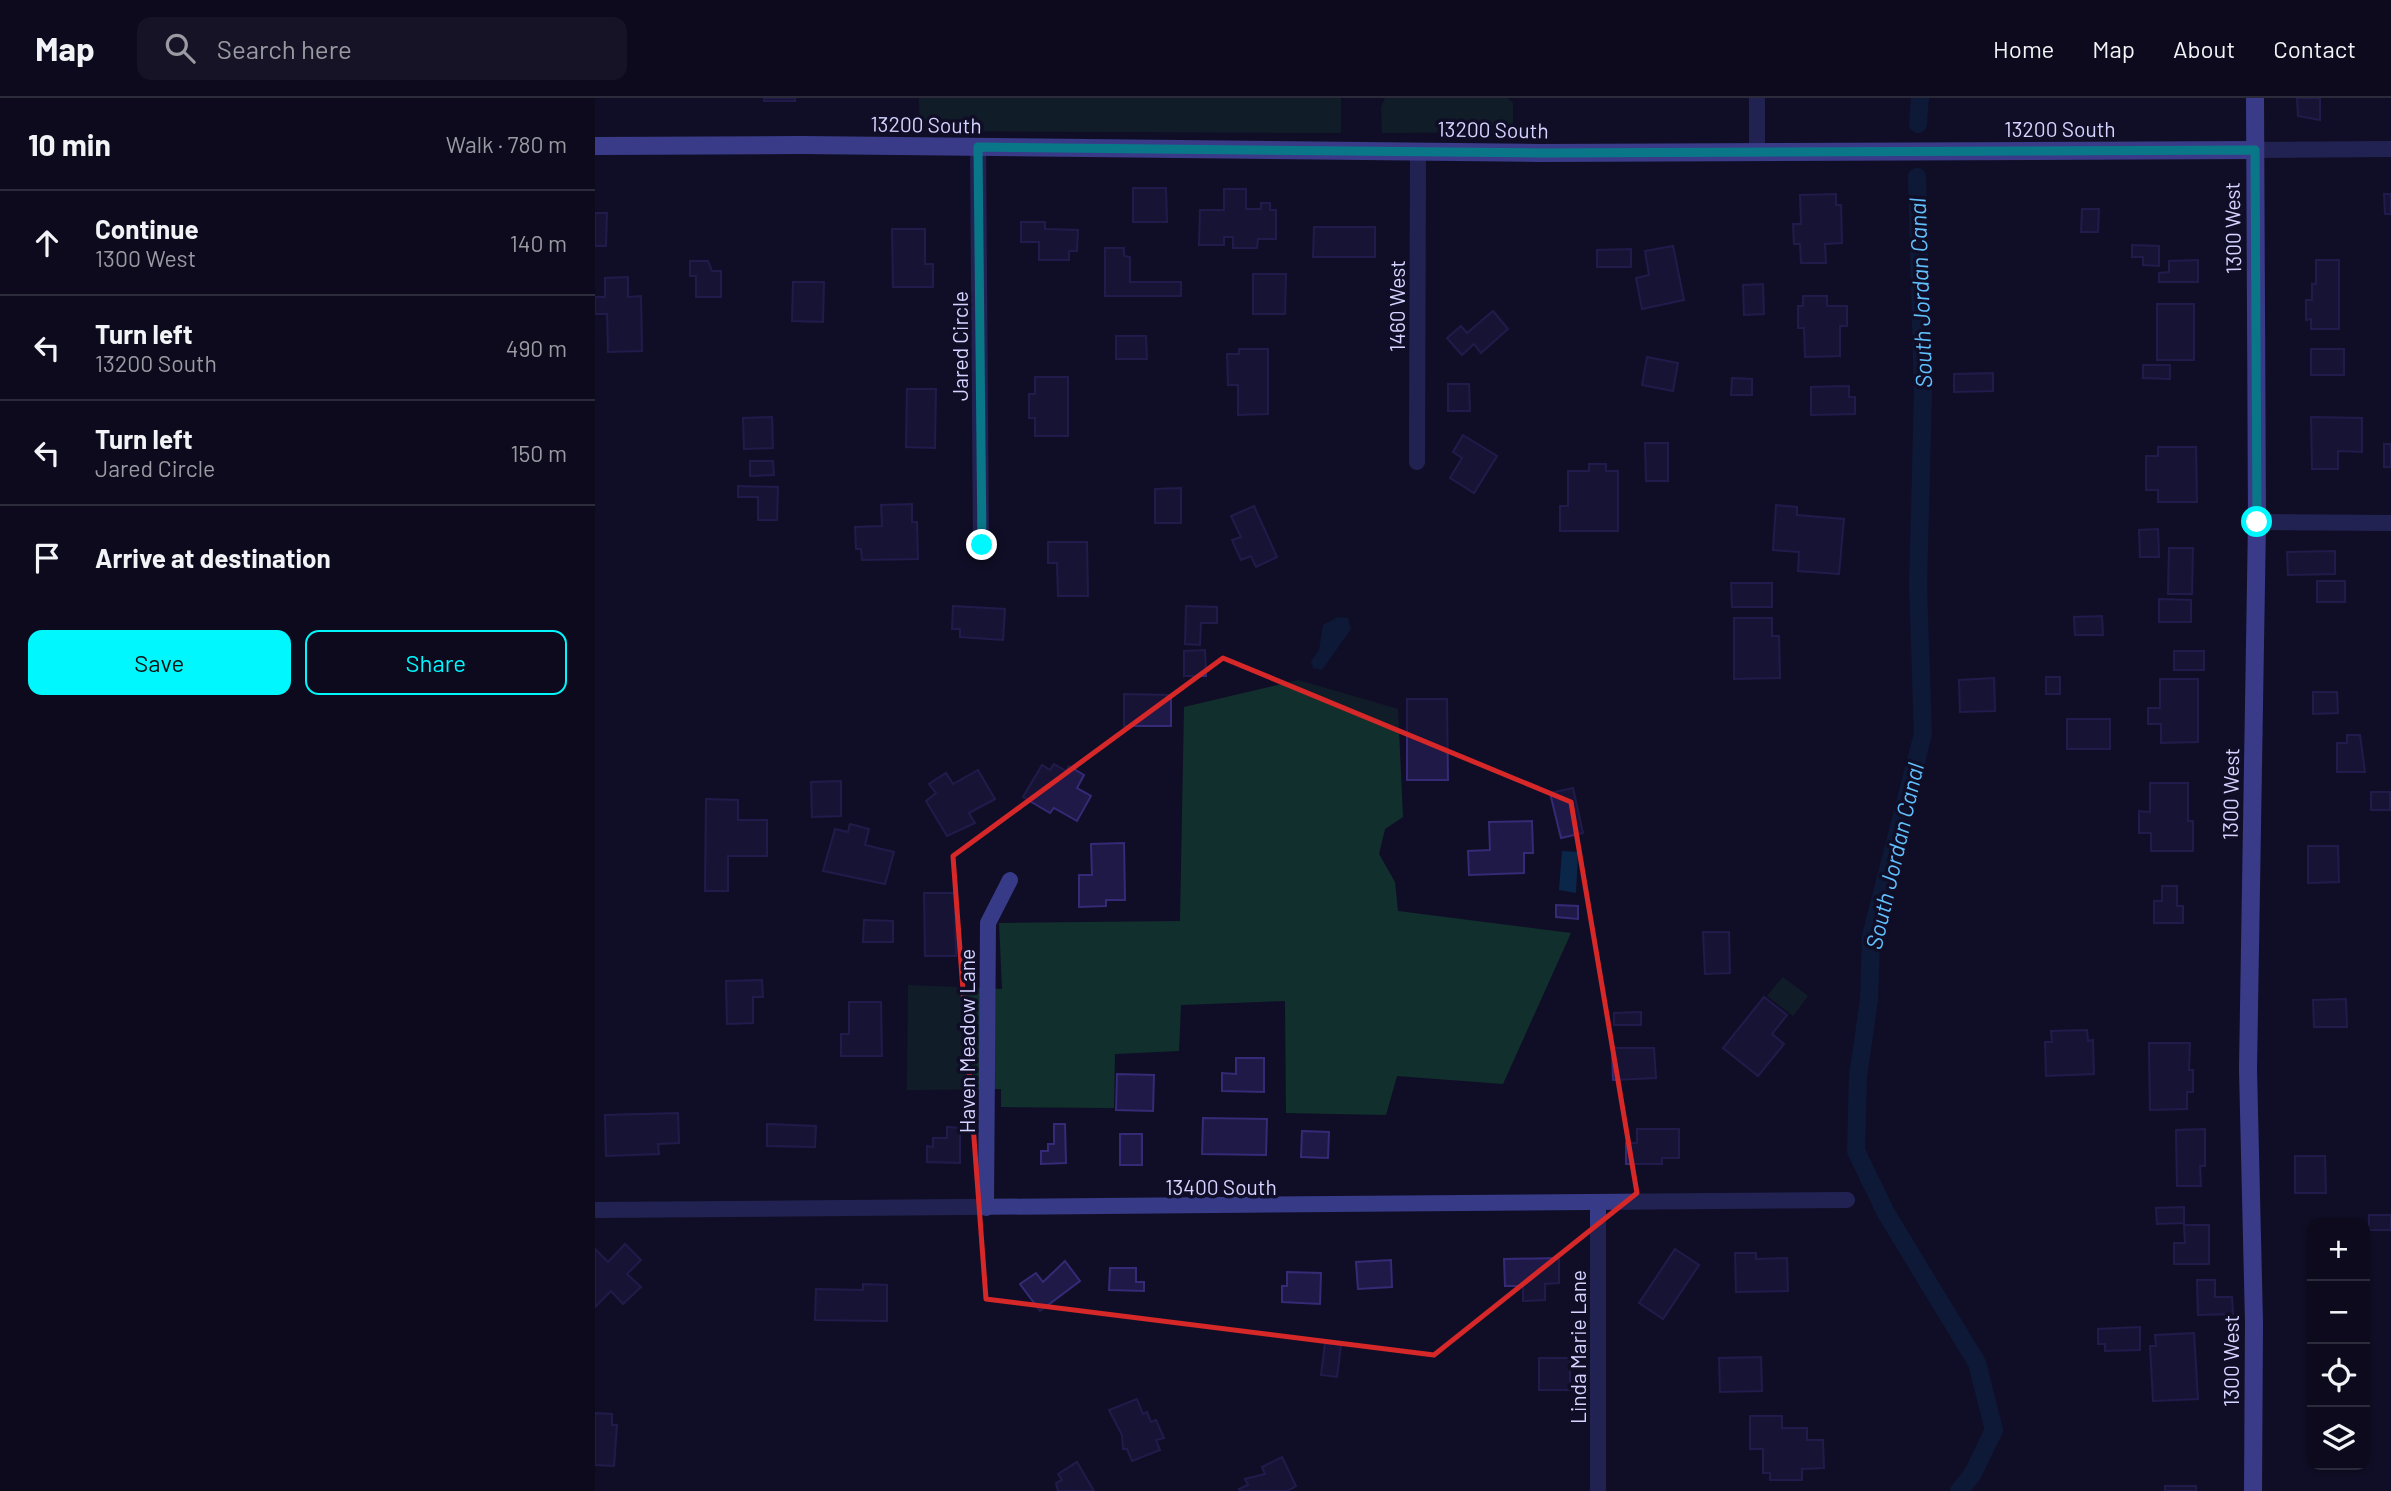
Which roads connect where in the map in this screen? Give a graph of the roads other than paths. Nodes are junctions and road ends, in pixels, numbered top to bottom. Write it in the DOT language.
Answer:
graph roads {
  1 [pos="1756,98"];
  2 [pos="2255,98"];
  3 [pos="595,146"];
  4 [pos="978,147"];
  5 [pos="2391,149"];
  6 [pos="2255,150"];
  7 [pos="1418,151"];
  8 [pos="1757,152"];
  9 [pos="1417,462"];
  10 [pos="2257,522"];
  11 [pos="2391,523"];
  12 [pos="982,545"];
  13 [pos="1010,880"];
  14 [pos="1847,1200"];
  15 [pos="1598,1203"];
  16 [pos="986,1208"];
  17 [pos="595,1210"];
  18 [pos="1598,1491"];
  19 [pos="2253,1491"];
  1 -- 8 [label="street"];
  2 -- 6 [label="street, 1300 West"];
  3 -- 4 [label="street, 13200 South"];
  4 -- 7 [label="street, 13200 South"];
  4 -- 12 [label="street, Jared Circle"];
  5 -- 6 [label="street, 13200 South"];
  6 -- 8 [label="street, 13200 South"];
  6 -- 10 [label="street, 1300 West"];
  7 -- 8 [label="street, 13200 South"];
  7 -- 9 [label="street, 1460 West"];
  10 -- 11 [label="street"];
  10 -- 19 [label="street, 1300 West"];
  13 -- 16 [label="street, Haven Meadow Lane"];
  14 -- 15 [label="street, 13400 South"];
  15 -- 16 [label="street, 13400 South"];
  15 -- 18 [label="street, Linda Marie Lane"];
  16 -- 17 [label="street, 13400 South"];
}
